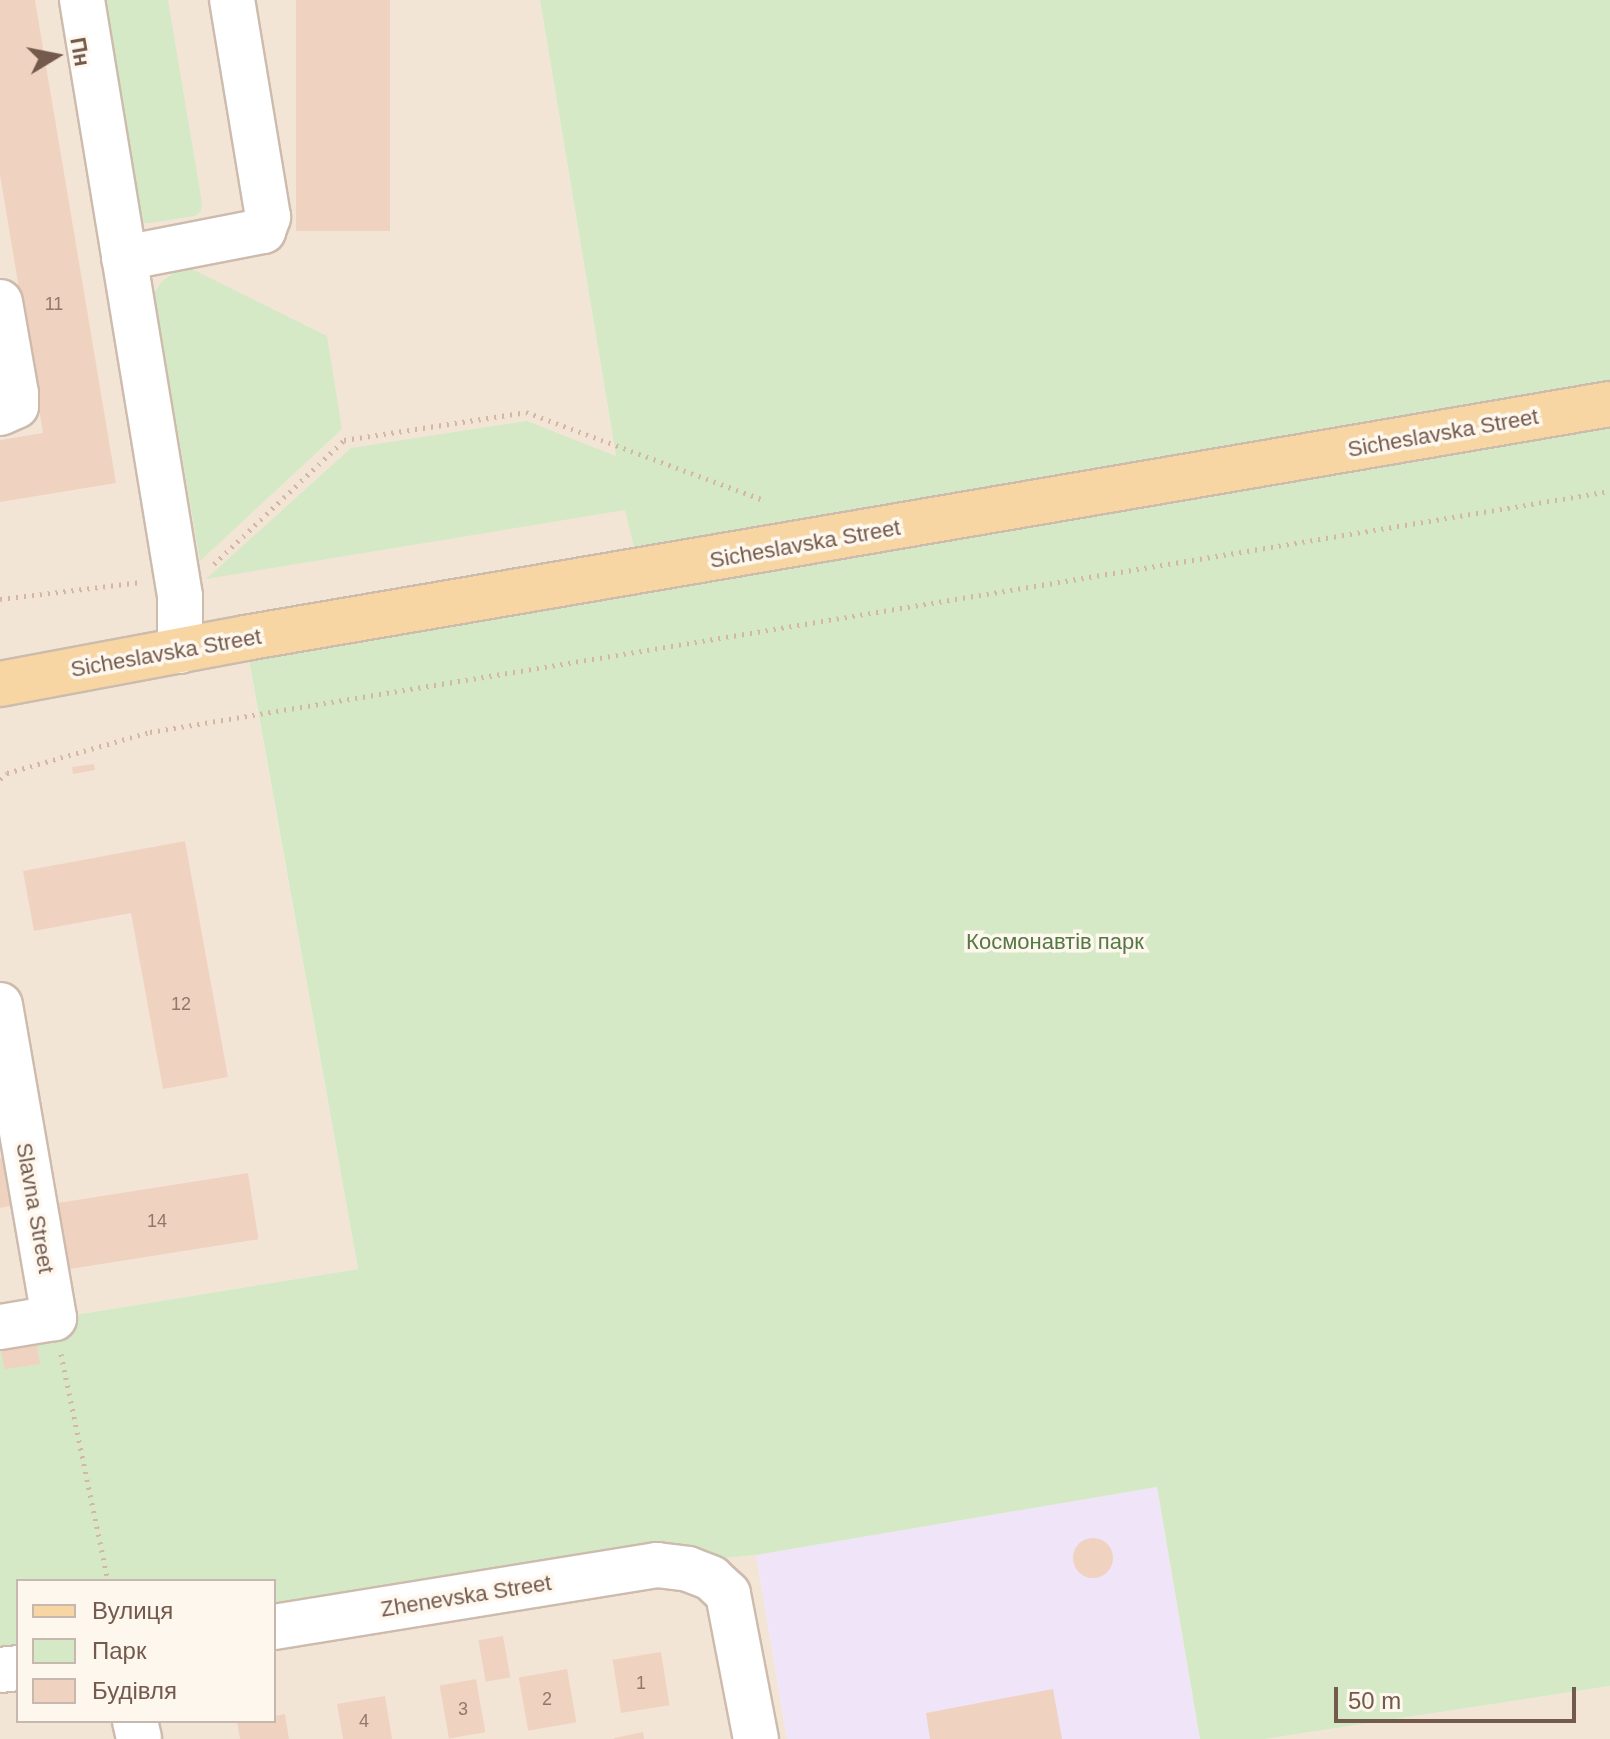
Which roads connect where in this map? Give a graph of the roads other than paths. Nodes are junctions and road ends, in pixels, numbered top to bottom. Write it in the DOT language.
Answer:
graph roads {
  1 [pos="82,0"];
  2 [pos="232,0"];
  3 [pos="124,258"];
  4 [pos="0,302"];
  5 [pos="1610,404"];
  6 [pos="0,413"];
  7 [pos="180,651"];
  8 [pos="0,684"];
  9 [pos="0,1005"];
  10 [pos="8,1105"];
  11 [pos="0,1327"];
  12 [pos="276,1627"];
  13 [pos="756,1739"];
  1 -- 3 [label="street"];
  2 -- 3 [label="street"];
  3 -- 7 [label="street"];
  4 -- 6 [label="street"];
  5 -- 7 [label="main road, Sicheslavska Street"];
  7 -- 8 [label="main road, Sicheslavska Street"];
  9 -- 10 [label="street, Slavna Street"];
  10 -- 11 [label="street, Slavna Street"];
  12 -- 13 [label="street, Zhenevska Street"];
}
